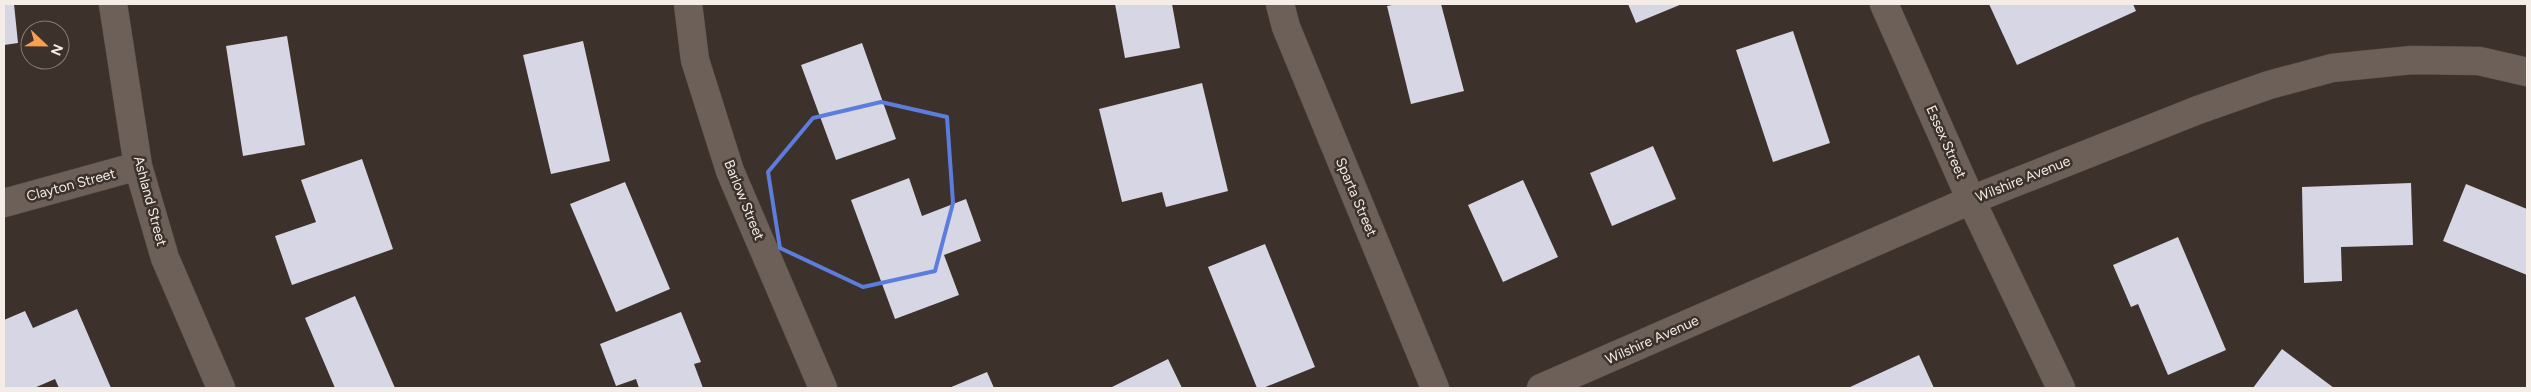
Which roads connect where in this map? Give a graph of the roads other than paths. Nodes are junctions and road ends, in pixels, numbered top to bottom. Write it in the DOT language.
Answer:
graph roads {
  1 [pos="113,4"];
  2 [pos="688,4"];
  3 [pos="1280,4"];
  4 [pos="1884,4"];
  5 [pos="2527,72"];
  6 [pos="138,166"];
  7 [pos="1971,200"];
  8 [pos="4,203"];
  9 [pos="221,388"];
  10 [pos="823,388"];
  11 [pos="1435,388"];
  12 [pos="1542,388"];
  13 [pos="2061,388"];
  1 -- 6 [label="street, Ashland Street"];
  2 -- 10 [label="street, Barlow Street"];
  3 -- 11 [label="street, Sparta Street"];
  4 -- 7 [label="street, Essex Street"];
  5 -- 7 [label="street, Wilshire Avenue"];
  6 -- 8 [label="street, Clayton Street"];
  6 -- 9 [label="street, Ashland Street"];
  7 -- 12 [label="street, Wilshire Avenue"];
  7 -- 13 [label="street, Essex Street"];
}
